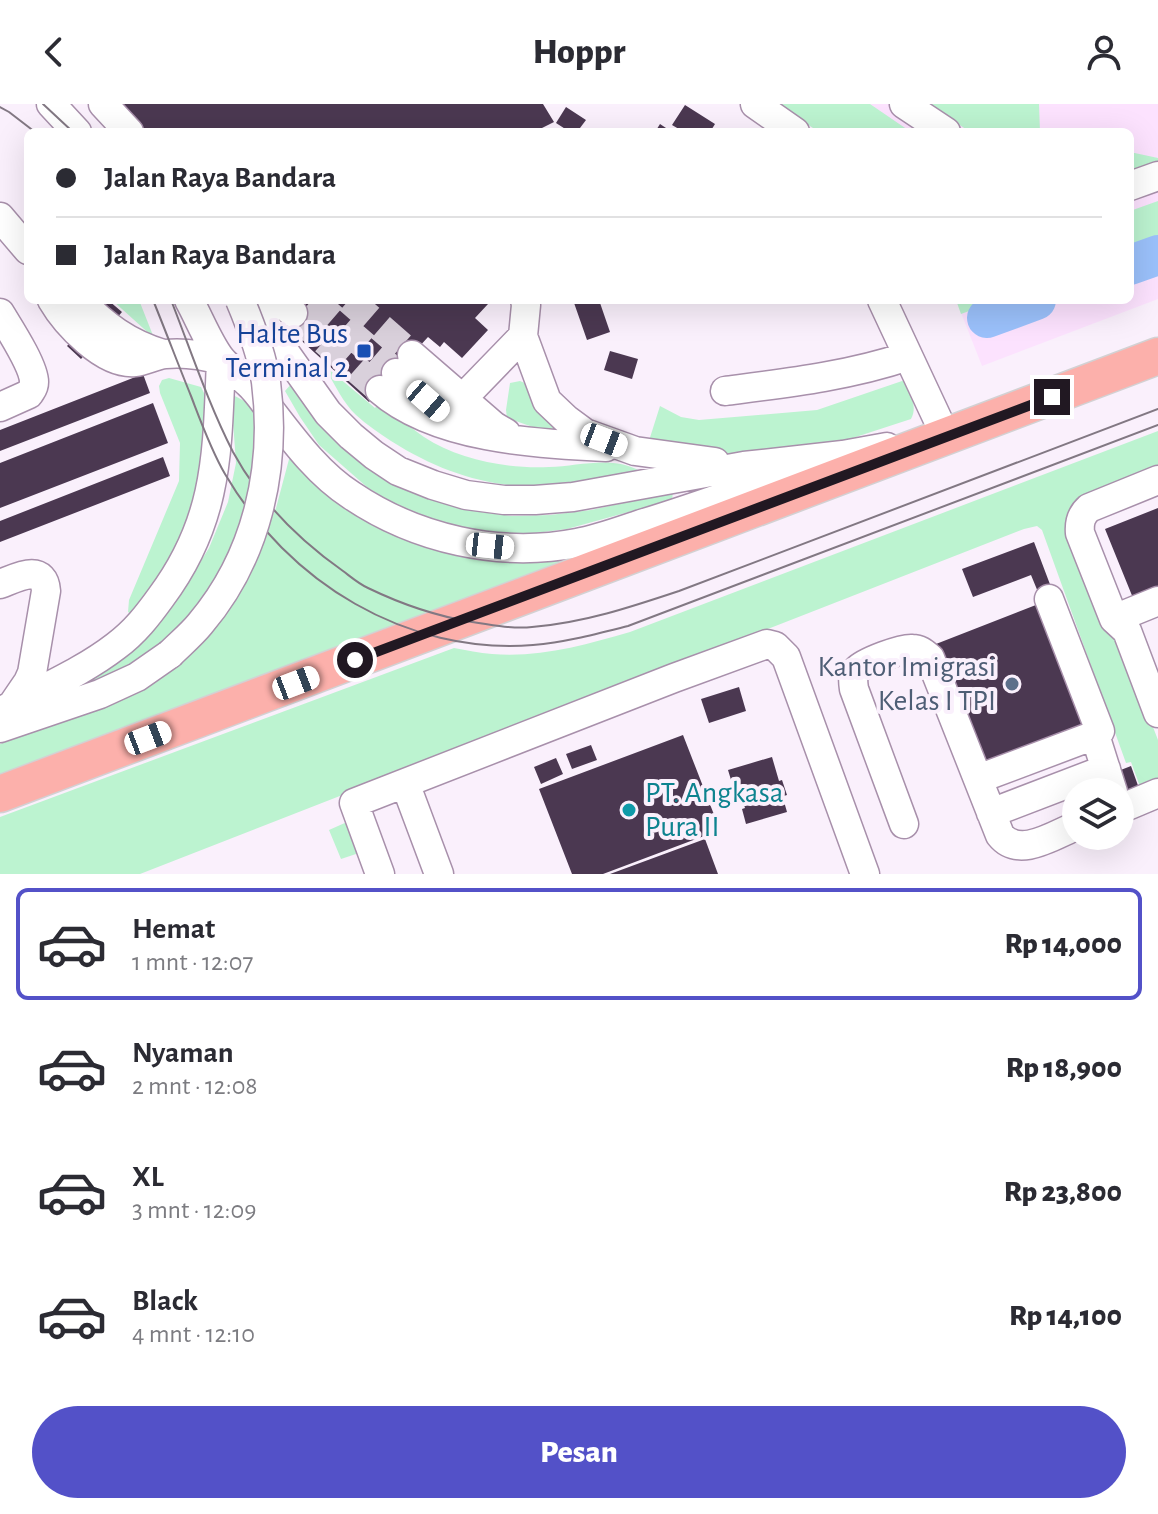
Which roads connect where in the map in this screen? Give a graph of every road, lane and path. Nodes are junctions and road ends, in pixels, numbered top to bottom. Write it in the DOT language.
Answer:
graph roads {
  1 [pos="51,104"];
  2 [pos="103,104"];
  3 [pos="755,104"];
  4 [pos="904,104"];
  5 [pos="73,128"];
  6 [pos="125,128"];
  7 [pos="789,128"];
  8 [pos="940,128"];
  9 [pos="1158,176"];
  10 [pos="1134,185"];
  11 [pos="0,217"];
  12 [pos="24,245"];
  13 [pos="55,304"];
  14 [pos="83,304"];
  15 [pos="191,304"];
  16 [pos="242,304"];
  17 [pos="251,304"];
  18 [pos="526,304"];
  19 [pos="884,304"];
  20 [pos="0,313"];
  21 [pos="523,336"];
  22 [pos="163,354"];
  23 [pos="908,356"];
  24 [pos="1158,356"];
  25 [pos="221,360"];
  26 [pos="725,391"];
  27 [pos="462,399"];
  28 [pos="0,407"];
  29 [pos="946,437"];
  30 [pos="523,441"];
  31 [pos="622,447"];
  32 [pos="843,455"];
  33 [pos="744,466"];
  34 [pos="1158,480"];
  35 [pos="0,584"];
  36 [pos="1049,599"];
  37 [pos="1158,601"];
  38 [pos="1114,619"];
  39 [pos="1151,672"];
  40 [pos="1158,713"];
  41 [pos="4,715"];
  42 [pos="1095,735"];
  43 [pos="1109,778"];
  44 [pos="978,779"];
  45 [pos="405,783"];
  46 [pos="1158,793"];
  47 [pos="0,794"];
  48 [pos="1062,794"];
  49 [pos="1134,803"];
  50 [pos="991,813"];
  51 [pos="904,824"];
  52 [pos="1062,832"];
  53 [pos="380,874"];
  54 [pos="439,874"];
  55 [pos="865,874"];
  1 -- 5 [label="street"];
  2 -- 6 [label="street"];
  3 -- 7 [label="street"];
  4 -- 8 [label="street"];
  9 -- 10 [label="street"];
  11 -- 12 [label="street"];
  13 -- 22 [label="street"];
  14 -- 22 [label="street"];
  15 -- 25 [label="street"];
  16 -- 41 [label="street, bridge"];
  17 -- 33 [label="street"];
  18 -- 21 [label="street"];
  19 -- 23 [label="street"];
  20 -- 28 [label="street"];
  21 -- 27 [label="street"];
  21 -- 31 [label="street"];
  22 -- 25 [label="street"];
  23 -- 26 [label="street"];
  23 -- 29 [label="street"];
  24 -- 29 [label="main road"];
  25 -- 32 [label="street"];
  25 -- 41 [label="street"];
  27 -- 30 [label="street"];
  27 -- 30 [label="street"];
  29 -- 32 [label="street"];
  29 -- 47 [label="main road"];
  30 -- 31 [label="street"];
  31 -- 33 [label="street"];
  32 -- 33 [label="street"];
  34 -- 38 [label="street"];
  35 -- 41 [label="street"];
  36 -- 42 [label="street"];
  37 -- 38 [label="street"];
  38 -- 39 [label="street"];
  39 -- 40 [label="street"];
  42 -- 43 [label="street"];
  42 -- 44 [label="street"];
  44 -- 50 [label="street"];
  44 -- 51 [label="street"];
  45 -- 53 [label="street"];
  45 -- 54 [label="street"];
  45 -- 55 [label="street"];
  46 -- 49 [label="street"];
  48 -- 50 [label="street"];
  50 -- 52 [label="street"];
}
